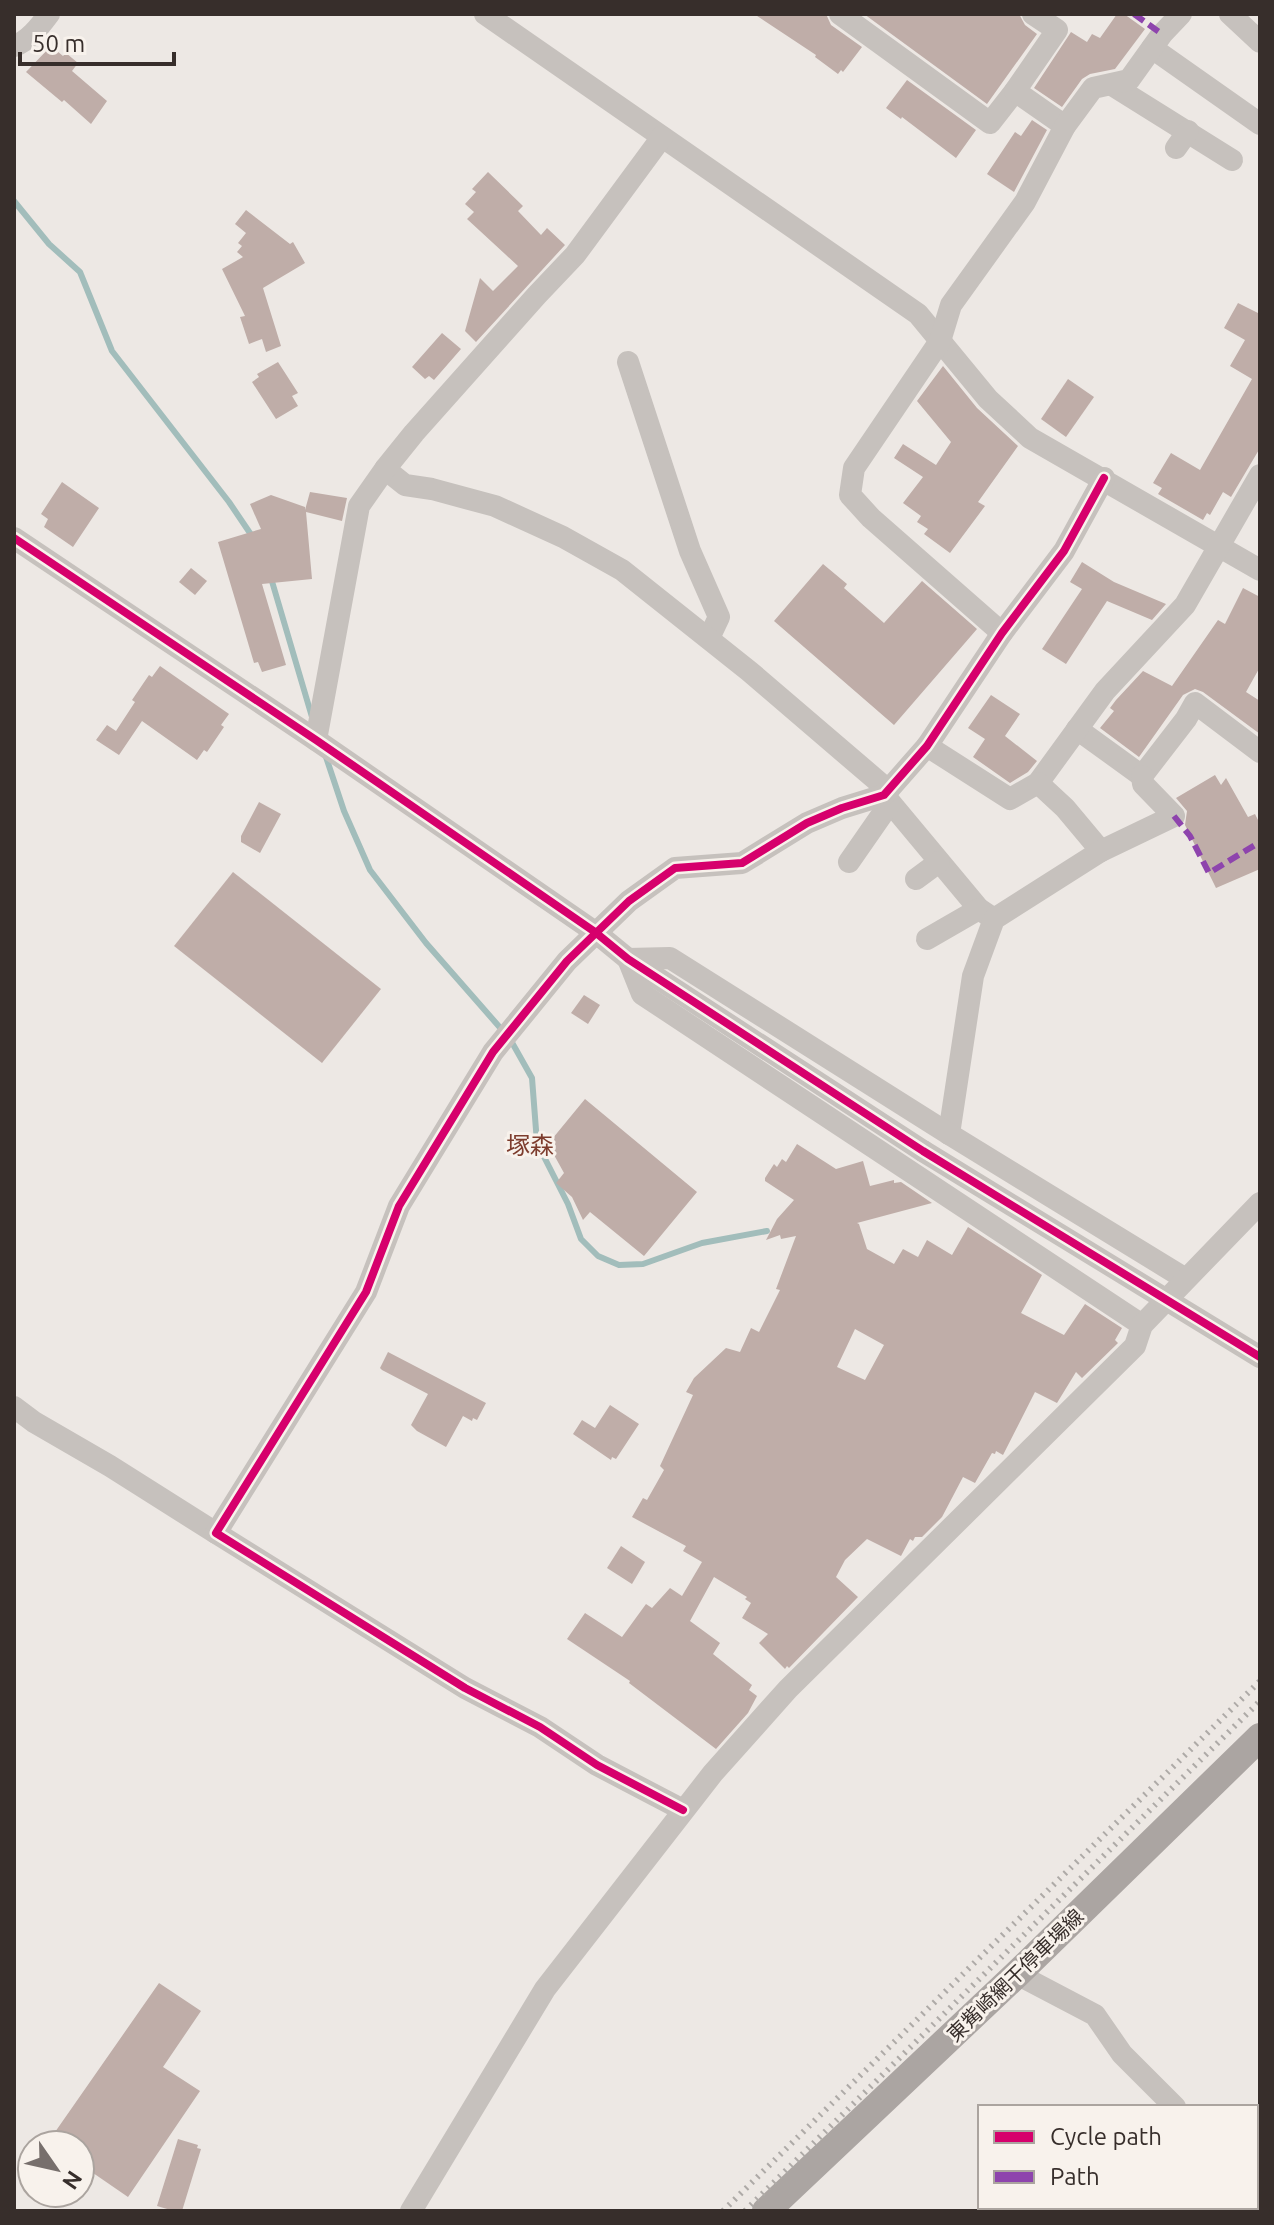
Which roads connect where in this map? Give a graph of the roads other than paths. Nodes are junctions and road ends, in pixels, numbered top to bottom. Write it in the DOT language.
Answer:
graph roads {
  1 [pos="49,14"];
  2 [pos="485,14"];
  3 [pos="840,14"];
  4 [pos="1033,14"];
  5 [pos="1181,14"];
  6 [pos="1230,14"];
  7 [pos="1063,22"];
  8 [pos="1260,42"];
  9 [pos="14,46"];
  10 [pos="1152,48"];
  11 [pos="1112,85"];
  12 [pos="1015,91"];
  13 [pos="1260,124"];
  14 [pos="1065,126"];
  15 [pos="662,137"];
  16 [pos="1232,160"];
  17 [pos="940,341"];
  18 [pos="628,362"];
  19 [pos="385,469"];
  20 [pos="1260,475"];
  21 [pos="1104,478"];
  22 [pos="14,538"];
  23 [pos="1219,546"];
  24 [pos="1260,570"];
  25 [pos="1002,633"];
  26 [pos="709,638"];
  27 [pos="1077,729"];
  28 [pos="316,740"];
  29 [pos="927,746"];
  30 [pos="1260,752"];
  31 [pos="1142,776"];
  32 [pos="1038,783"];
  33 [pos="887,796"];
  34 [pos="1101,851"];
  35 [pos="849,862"];
  36 [pos="939,862"];
  37 [pos="916,879"];
  38 [pos="987,914"];
  39 [pos="595,932"];
  40 [pos="927,939"];
  41 [pos="628,959"];
  42 [pos="949,1134"];
  43 [pos="1260,1203"];
  44 [pos="1184,1278"];
  45 [pos="1142,1325"];
  46 [pos="1260,1357"];
  47 [pos="14,1407"];
  48 [pos="216,1533"];
  49 [pos="1260,1737"];
  50 [pos="683,1810"];
  51 [pos="1017,1974"];
  52 [pos="1173,2105"];
  53 [pos="411,2211"];
  54 [pos="766,2211"];
  1 -- 9 [label="street"];
  2 -- 15 [label="street"];
  3 -- 12 [label="street"];
  4 -- 7 [label="street"];
  5 -- 10 [label="street"];
  6 -- 8 [label="street"];
  7 -- 12 [label="street"];
  10 -- 11 [label="street"];
  10 -- 13 [label="street"];
  11 -- 14 [label="street"];
  11 -- 16 [label="street"];
  12 -- 14 [label="street"];
  14 -- 17 [label="street"];
  15 -- 17 [label="street"];
  15 -- 19 [label="street"];
  17 -- 21 [label="street"];
  17 -- 25 [label="street"];
  18 -- 26 [label="street"];
  19 -- 26 [label="street"];
  19 -- 28 [label="street"];
  20 -- 23 [label="street"];
  21 -- 23 [label="street"];
  21 -- 25 [label="street"];
  22 -- 28 [label="street"];
  23 -- 24 [label="street"];
  23 -- 27 [label="street"];
  25 -- 29 [label="street"];
  26 -- 33 [label="street"];
  27 -- 31 [label="street"];
  27 -- 32 [label="street"];
  28 -- 39 [label="street"];
  29 -- 32 [label="street"];
  29 -- 33 [label="street"];
  30 -- 31 [label="street"];
  31 -- 34 [label="street"];
  32 -- 34 [label="street"];
  33 -- 35 [label="street"];
  33 -- 36 [label="street"];
  33 -- 39 [label="street"];
  34 -- 38 [label="street"];
  36 -- 37 [label="street"];
  36 -- 38 [label="street"];
  38 -- 40 [label="street"];
  38 -- 42 [label="street"];
  39 -- 41 [label="street"];
  39 -- 48 [label="street"];
  41 -- 42 [label="street"];
  41 -- 45 [label="street"];
  41 -- 46 [label="street, bridge"];
  42 -- 44 [label="street"];
  43 -- 44 [label="street"];
  44 -- 45 [label="street"];
  45 -- 50 [label="street"];
  47 -- 48 [label="street"];
  48 -- 50 [label="street"];
  49 -- 51 [label="main road, 東觜崎網干停車場線"];
  50 -- 53 [label="street"];
  51 -- 52 [label="street"];
  51 -- 54 [label="main road, 東觜崎網干停車場線"];
}
